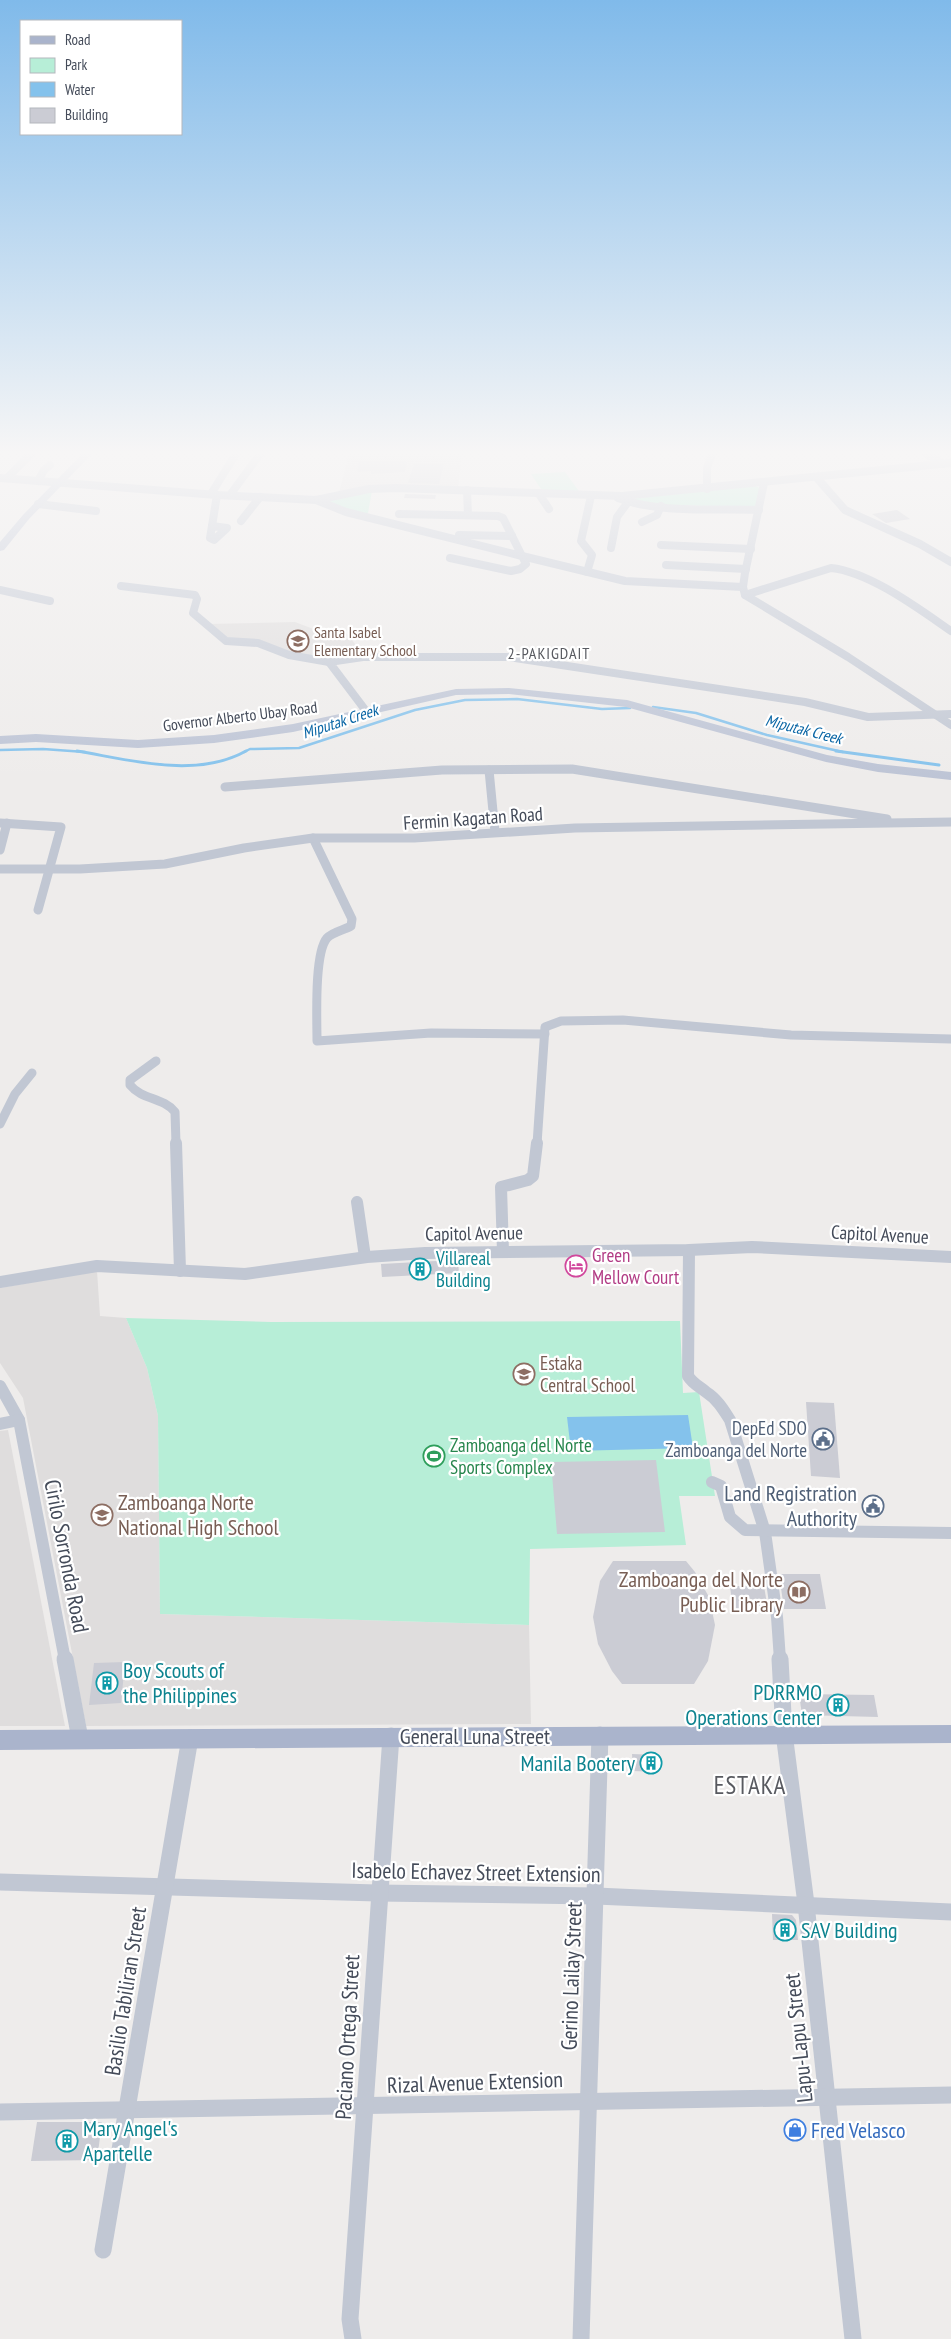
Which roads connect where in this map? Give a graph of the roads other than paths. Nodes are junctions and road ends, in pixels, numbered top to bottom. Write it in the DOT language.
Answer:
graph roads {
  1 [pos="472,563"];
  2 [pos="526,563"];
  3 [pos="551,563"];
  4 [pos="590,563"];
  5 [pos="747,563"];
  6 [pos="666,565"];
  7 [pos="746,569"];
  8 [pos="587,572"];
  9 [pos="121,586"];
  10 [pos="0,590"];
  11 [pos="744,591"];
  12 [pos="50,601"];
  13 [pos="951,631"];
  14 [pos="329,662"];
  15 [pos="366,711"];
  16 [pos="937,714"];
  17 [pos="951,714"];
  18 [pos="951,724"];
  19 [pos="0,740"];
  20 [pos="489,770"];
  21 [pos="951,776"];
  22 [pos="225,787"];
  23 [pos="951,822"];
  24 [pos="3,823"];
  25 [pos="914,823"];
  26 [pos="495,832"];
  27 [pos="313,838"];
  28 [pos="0,850"];
  29 [pos="51,868"];
  30 [pos="0,869"];
  31 [pos="38,910"];
  32 [pos="545,1034"];
  33 [pos="951,1039"];
  34 [pos="156,1061"];
  35 [pos="32,1073"];
  36 [pos="0,1124"];
  37 [pos="357,1202"];
  38 [pos="689,1250"];
  39 [pos="503,1252"];
  40 [pos="365,1257"];
  41 [pos="950,1260"];
  42 [pos="180,1271"];
  43 [pos="0,1282"];
  44 [pos="0,1386"];
  45 [pos="19,1420"];
  46 [pos="0,1424"];
  47 [pos="712,1482"];
  48 [pos="765,1532"];
  49 [pos="951,1533"];
  50 [pos="784,1733"];
  51 [pos="951,1734"];
  52 [pos="600,1735"];
  53 [pos="391,1736"];
  54 [pos="190,1738"];
  55 [pos="80,1739"];
  56 [pos="0,1740"];
  57 [pos="0,1882"];
  58 [pos="164,1886"];
  59 [pos="377,1893"];
  60 [pos="596,1896"];
  61 [pos="806,1904"];
  62 [pos="951,1912"];
  63 [pos="951,2095"];
  64 [pos="827,2098"];
  65 [pos="590,2101"];
  66 [pos="366,2108"];
  67 [pos="130,2111"];
  68 [pos="0,2112"];
  69 [pos="103,2250"];
  70 [pos="353,2339"];
  71 [pos="581,2339"];
  72 [pos="853,2339"];
  1 -- 2 [label="street"];
  3 -- 8 [label="street"];
  4 -- 8 [label="street"];
  5 -- 7 [label="street"];
  6 -- 7 [label="street"];
  7 -- 11 [label="street"];
  8 -- 11 [label="street"];
  9 -- 14 [label="street"];
  10 -- 12 [label="street"];
  11 -- 13 [label="street"];
  11 -- 16 [label="street"];
  14 -- 15 [label="street"];
  14 -- 16 [label="street"];
  15 -- 19 [label="main road, Governor Alberto Ubay Road"];
  15 -- 21 [label="main road, Governor Alberto Ubay Road"];
  16 -- 17 [label="street"];
  16 -- 18 [label="street"];
  20 -- 22 [label="street"];
  20 -- 25 [label="street"];
  20 -- 26 [label="street"];
  23 -- 25 [label="street, Fermin Kagatan Road"];
  24 -- 28 [label="street"];
  24 -- 29 [label="street"];
  25 -- 26 [label="street, Fermin Kagatan Road"];
  26 -- 27 [label="street, Fermin Kagatan Road"];
  27 -- 29 [label="street, Fermin Kagatan Road"];
  27 -- 32 [label="street"];
  29 -- 30 [label="street, Fermin Kagatan Road"];
  29 -- 31 [label="street"];
  32 -- 33 [label="street"];
  32 -- 39 [label="street"];
  34 -- 42 [label="street"];
  35 -- 36 [label="street"];
  37 -- 40 [label="street"];
  38 -- 39 [label="street, Capitol Avenue"];
  38 -- 41 [label="street, Capitol Avenue"];
  38 -- 48 [label="street, Lapu-Lapu Street"];
  39 -- 40 [label="street, Capitol Avenue"];
  40 -- 42 [label="street, Capitol Avenue"];
  42 -- 43 [label="street, Capitol Avenue"];
  44 -- 45 [label="street, Cirilo Sorronda Road"];
  45 -- 46 [label="street"];
  45 -- 55 [label="street, Cirilo Sorronda Road"];
  47 -- 48 [label="street"];
  48 -- 49 [label="street"];
  48 -- 50 [label="street, Lapu-Lapu Street"];
  50 -- 51 [label="main road, General Luna Street"];
  50 -- 52 [label="main road, General Luna Street"];
  50 -- 61 [label="street, Lapu-Lapu Street"];
  52 -- 53 [label="main road, General Luna Street"];
  52 -- 60 [label="street, Gerino Lailay Street"];
  53 -- 54 [label="main road, General Luna Street"];
  53 -- 59 [label="street, Paciano Ortega Street"];
  54 -- 55 [label="main road, General Luna Street"];
  54 -- 58 [label="street, Basilio Tabiliran Street"];
  55 -- 56 [label="main road, General Luna Street"];
  57 -- 58 [label="street, Isabelo Echavez Street Extension"];
  58 -- 59 [label="street, Isabelo Echavez Street Extension"];
  58 -- 67 [label="street, Basilio Tabiliran Street"];
  59 -- 60 [label="street, Isabelo Echavez Street Extension"];
  59 -- 66 [label="street, Paciano Ortega Street"];
  60 -- 61 [label="street, Isabelo Echavez Street Extension"];
  60 -- 65 [label="street, Gerino Lailay Street"];
  61 -- 62 [label="street, Isabelo Echavez Street Extension"];
  61 -- 64 [label="street, Lapu-Lapu Street"];
  63 -- 64 [label="street, Rizal Avenue Extension"];
  64 -- 65 [label="street, Rizal Avenue Extension"];
  64 -- 72 [label="street, Lapu-Lapu Street"];
  65 -- 66 [label="street, Rizal Avenue Extension"];
  65 -- 71 [label="street, Gerino Lailay Street"];
  66 -- 67 [label="street, Rizal Avenue Extension"];
  66 -- 70 [label="street, Paciano Ortega Street"];
  67 -- 68 [label="street, Rizal Avenue Extension"];
  67 -- 69 [label="street, Basilio Tabiliran Street"];
}
